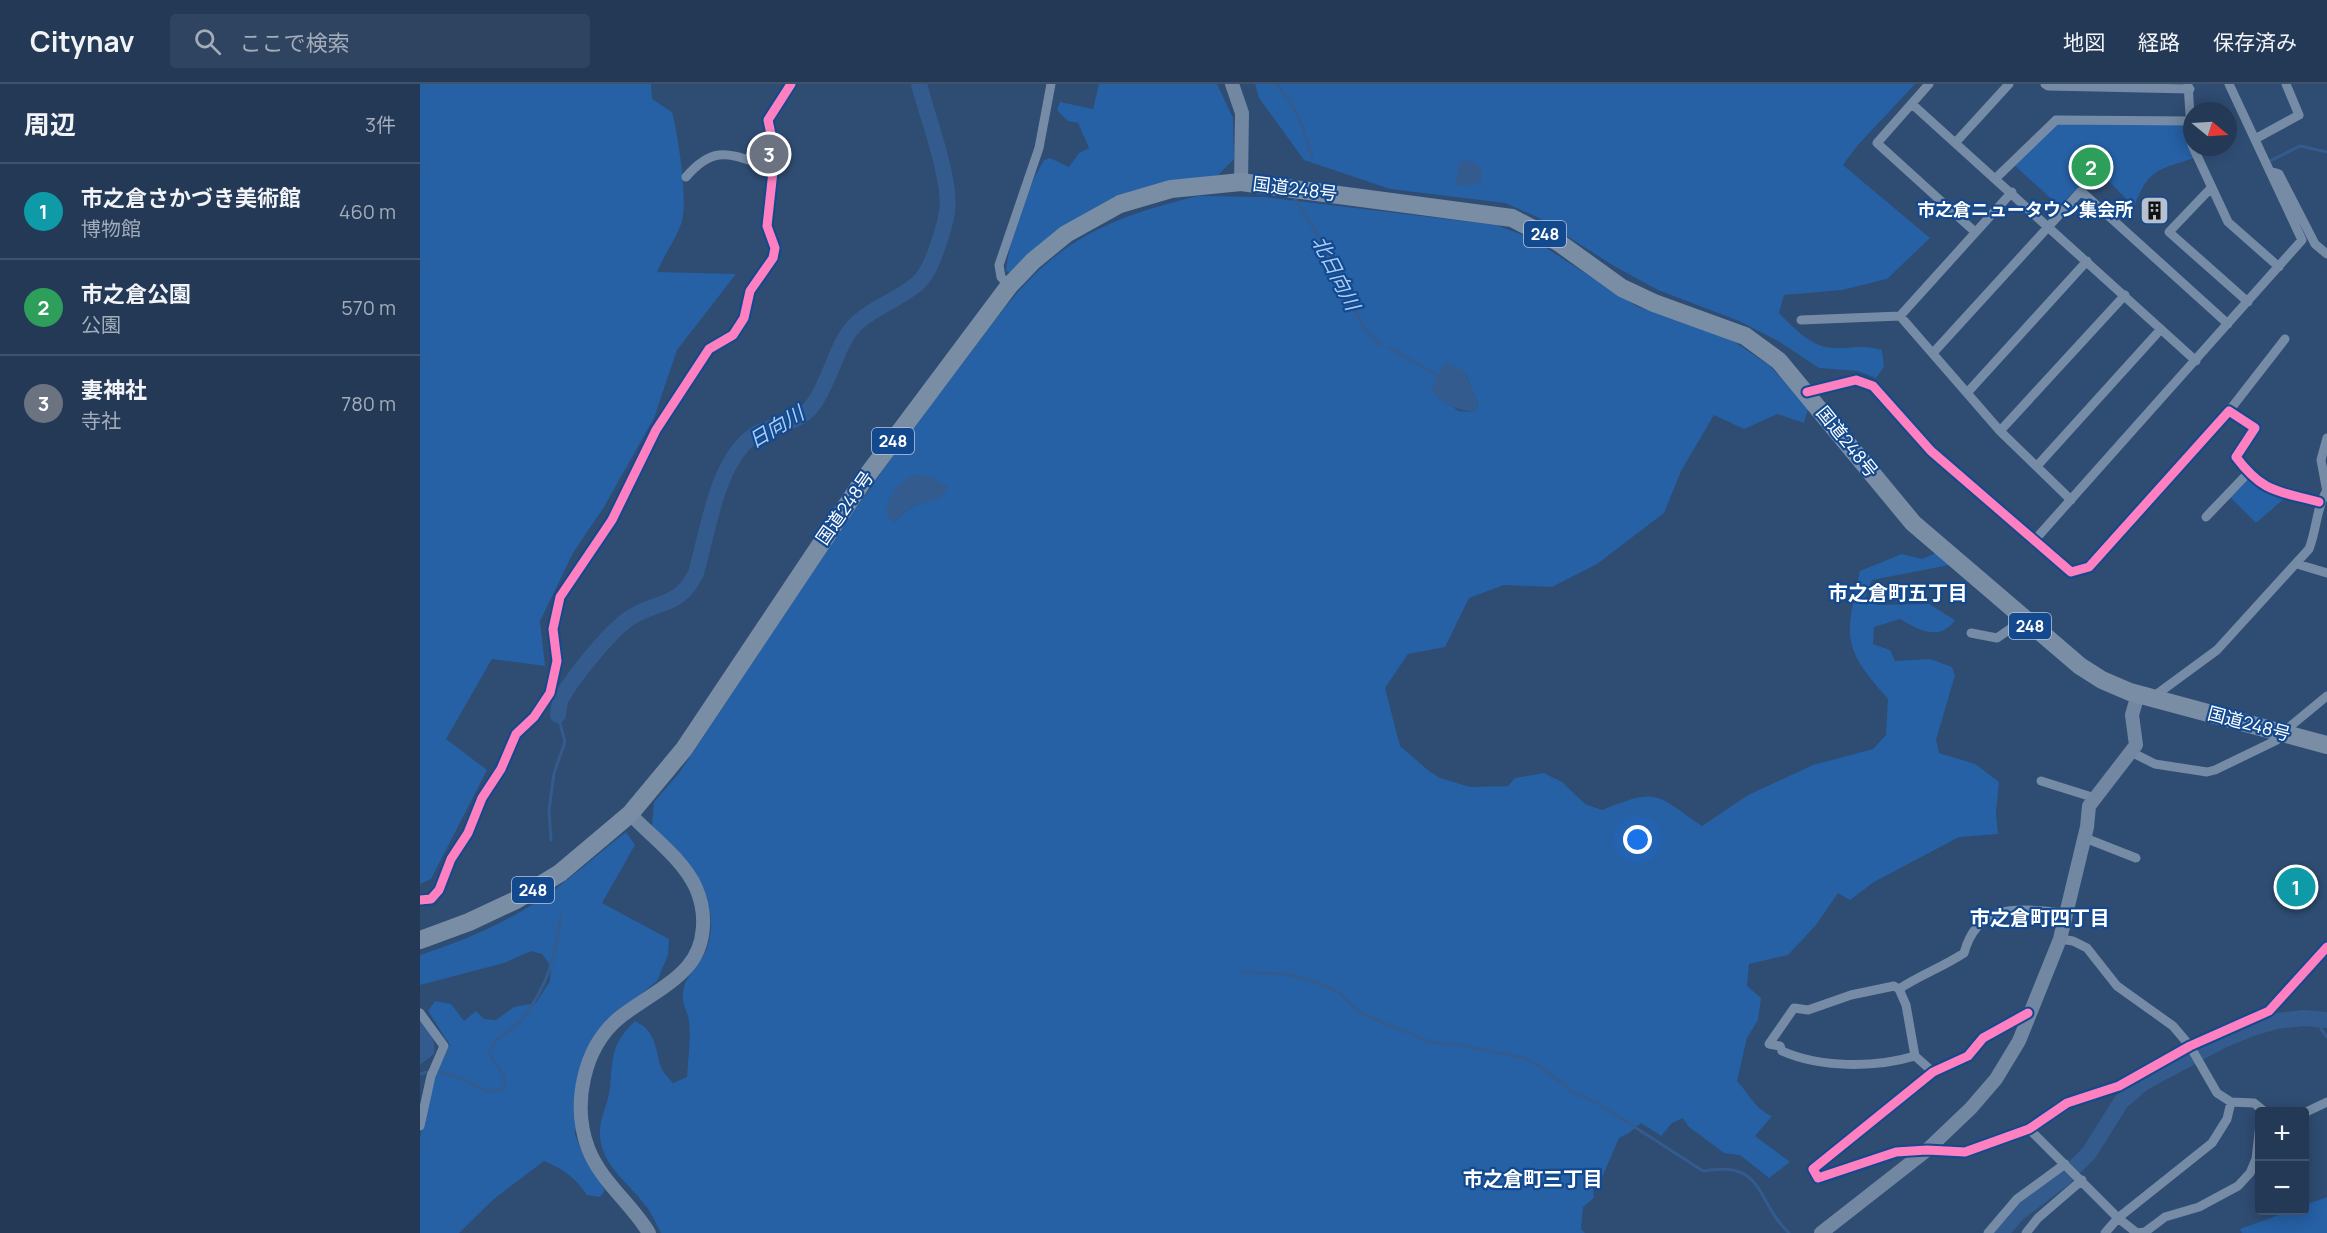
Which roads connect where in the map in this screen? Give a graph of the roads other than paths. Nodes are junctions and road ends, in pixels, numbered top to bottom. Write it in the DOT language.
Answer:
graph roads {
  1 [pos="791,84"];
  2 [pos="1051,84"];
  3 [pos="1232,84"];
  4 [pos="1929,84"];
  5 [pos="2009,84"];
  6 [pos="2045,84"];
  7 [pos="2229,84"];
  8 [pos="2286,84"];
  9 [pos="2189,87"];
  10 [pos="2190,102"];
  11 [pos="1912,104"];
  12 [pos="2183,121"];
  13 [pos="2255,139"];
  14 [pos="1956,142"];
  15 [pos="2197,156"];
  16 [pos="771,167"];
  17 [pos="2270,171"];
  18 [pos="686,177"];
  19 [pos="1996,178"];
  20 [pos="1241,182"];
  21 [pos="2211,188"];
  22 [pos="2012,192"];
  23 [pos="2048,225"];
  24 [pos="1974,231"];
  25 [pos="2327,254"];
  26 [pos="2087,261"];
  27 [pos="2279,267"];
  28 [pos="1010,286"];
  29 [pos="2125,295"];
  30 [pos="2248,302"];
  31 [pos="1899,316"];
  32 [pos="1801,320"];
  33 [pos="2228,324"];
  34 [pos="2161,328"];
  35 [pos="2285,339"];
  36 [pos="1933,354"];
  37 [pos="2196,361"];
  38 [pos="1807,392"];
  39 [pos="1967,393"];
  40 [pos="2229,411"];
  41 [pos="2000,431"];
  42 [pos="2327,438"];
  43 [pos="2037,466"];
  44 [pos="2248,473"];
  45 [pos="2327,491"];
  46 [pos="2072,500"];
  47 [pos="2319,502"];
  48 [pos="2206,517"];
  49 [pos="2033,542"];
  50 [pos="2296,564"];
  51 [pos="2327,573"];
  52 [pos="2023,620"];
  53 [pos="1971,633"];
  54 [pos="2145,696"];
  55 [pos="2327,696"];
  56 [pos="2282,732"];
  57 [pos="2327,745"];
  58 [pos="2131,752"];
  59 [pos="2040,782"];
  60 [pos="2096,798"];
  61 [pos="630,814"];
  62 [pos="2085,838"];
  63 [pos="2136,858"];
  64 [pos="420,900"];
  65 [pos="2068,913"];
  66 [pos="2060,939"];
  67 [pos="420,940"];
  68 [pos="2327,948"];
  69 [pos="1899,989"];
  70 [pos="420,1013"];
  71 [pos="2028,1014"];
  72 [pos="2190,1046"];
  73 [pos="1915,1056"];
  74 [pos="1933,1072"];
  75 [pos="2231,1102"];
  76 [pos="2327,1102"];
  77 [pos="2259,1107"];
  78 [pos="2309,1111"];
  79 [pos="420,1126"];
  80 [pos="2029,1129"];
  81 [pos="1927,1150"];
  82 [pos="2255,1161"];
  83 [pos="2065,1164"];
  84 [pos="2082,1180"];
  85 [pos="2118,1218"];
  86 [pos="649,1233"];
  87 [pos="1821,1233"];
  88 [pos="1988,1233"];
  89 [pos="2026,1233"];
  90 [pos="2105,1233"];
  1 -- 16 [label="street"];
  2 -- 28 [label="street"];
  3 -- 20 [label="main road"];
  4 -- 11 [label="street"];
  5 -- 14 [label="street"];
  6 -- 9 [label="street"];
  7 -- 13 [label="street"];
  8 -- 13 [label="street"];
  9 -- 10 [label="street"];
  11 -- 14 [label="street"];
  11 -- 24 [label="street"];
  12 -- 19 [label="street"];
  13 -- 17 [label="street"];
  14 -- 19 [label="street"];
  15 -- 21 [label="street"];
  16 -- 18 [label="street"];
  16 -- 64 [label="street"];
  17 -- 25 [label="street"];
  17 -- 27 [label="street"];
  19 -- 22 [label="street"];
  20 -- 28 [label="highway, 国道248号 / 248"];
  20 -- 38 [label="highway, 国道248号 / 248"];
  21 -- 27 [label="street"];
  21 -- 30 [label="street"];
  22 -- 23 [label="street"];
  22 -- 24 [label="street"];
  23 -- 26 [label="street"];
  23 -- 33 [label="street"];
  23 -- 36 [label="street"];
  24 -- 31 [label="street"];
  26 -- 29 [label="street"];
  26 -- 39 [label="street"];
  27 -- 30 [label="street"];
  28 -- 61 [label="highway, 国道248号 / 248"];
  29 -- 34 [label="street"];
  29 -- 41 [label="street"];
  30 -- 33 [label="street"];
  31 -- 32 [label="street"];
  31 -- 36 [label="street"];
  33 -- 37 [label="street"];
  34 -- 37 [label="street"];
  34 -- 43 [label="street"];
  35 -- 40 [label="street"];
  36 -- 39 [label="street"];
  37 -- 46 [label="street"];
  38 -- 49 [label="street"];
  38 -- 52 [label="highway, 国道248号 / 248"];
  39 -- 41 [label="street"];
  40 -- 44 [label="street"];
  40 -- 49 [label="street"];
  41 -- 43 [label="street"];
  42 -- 45 [label="street"];
  43 -- 46 [label="street"];
  44 -- 47 [label="street"];
  44 -- 48 [label="street"];
  45 -- 47 [label="street"];
  46 -- 49 [label="street"];
  47 -- 50 [label="street"];
  50 -- 51 [label="street"];
  50 -- 54 [label="street"];
  52 -- 53 [label="street"];
  52 -- 54 [label="highway, 国道248号 / 248"];
  54 -- 56 [label="highway, 国道248号 / 248"];
  54 -- 58 [label="main road"];
  55 -- 56 [label="street"];
  56 -- 57 [label="highway, 国道248号 / 248"];
  56 -- 58 [label="street"];
  58 -- 60 [label="main road"];
  59 -- 60 [label="street"];
  60 -- 62 [label="main road"];
  61 -- 67 [label="highway, 国道248号 / 248"];
  61 -- 86 [label="main road"];
  62 -- 63 [label="street"];
  62 -- 65 [label="main road"];
  65 -- 66 [label="main road"];
  65 -- 69 [label="street"];
  66 -- 71 [label="main road"];
  66 -- 72 [label="street"];
  68 -- 72 [label="street"];
  69 -- 73 [label="street"];
  69 -- 73 [label="street"];
  70 -- 79 [label="street"];
  71 -- 74 [label="street"];
  71 -- 81 [label="main road"];
  72 -- 75 [label="street"];
  72 -- 80 [label="street"];
  73 -- 74 [label="street"];
  74 -- 81 [label="street"];
  75 -- 77 [label="street"];
  75 -- 85 [label="street"];
  76 -- 78 [label="street"];
  80 -- 81 [label="street"];
  80 -- 83 [label="street"];
  81 -- 87 [label="main road"];
  82 -- 85 [label="street"];
  83 -- 84 [label="street"];
  83 -- 88 [label="street"];
  84 -- 85 [label="street"];
  84 -- 89 [label="street"];
  85 -- 90 [label="street"];
}
